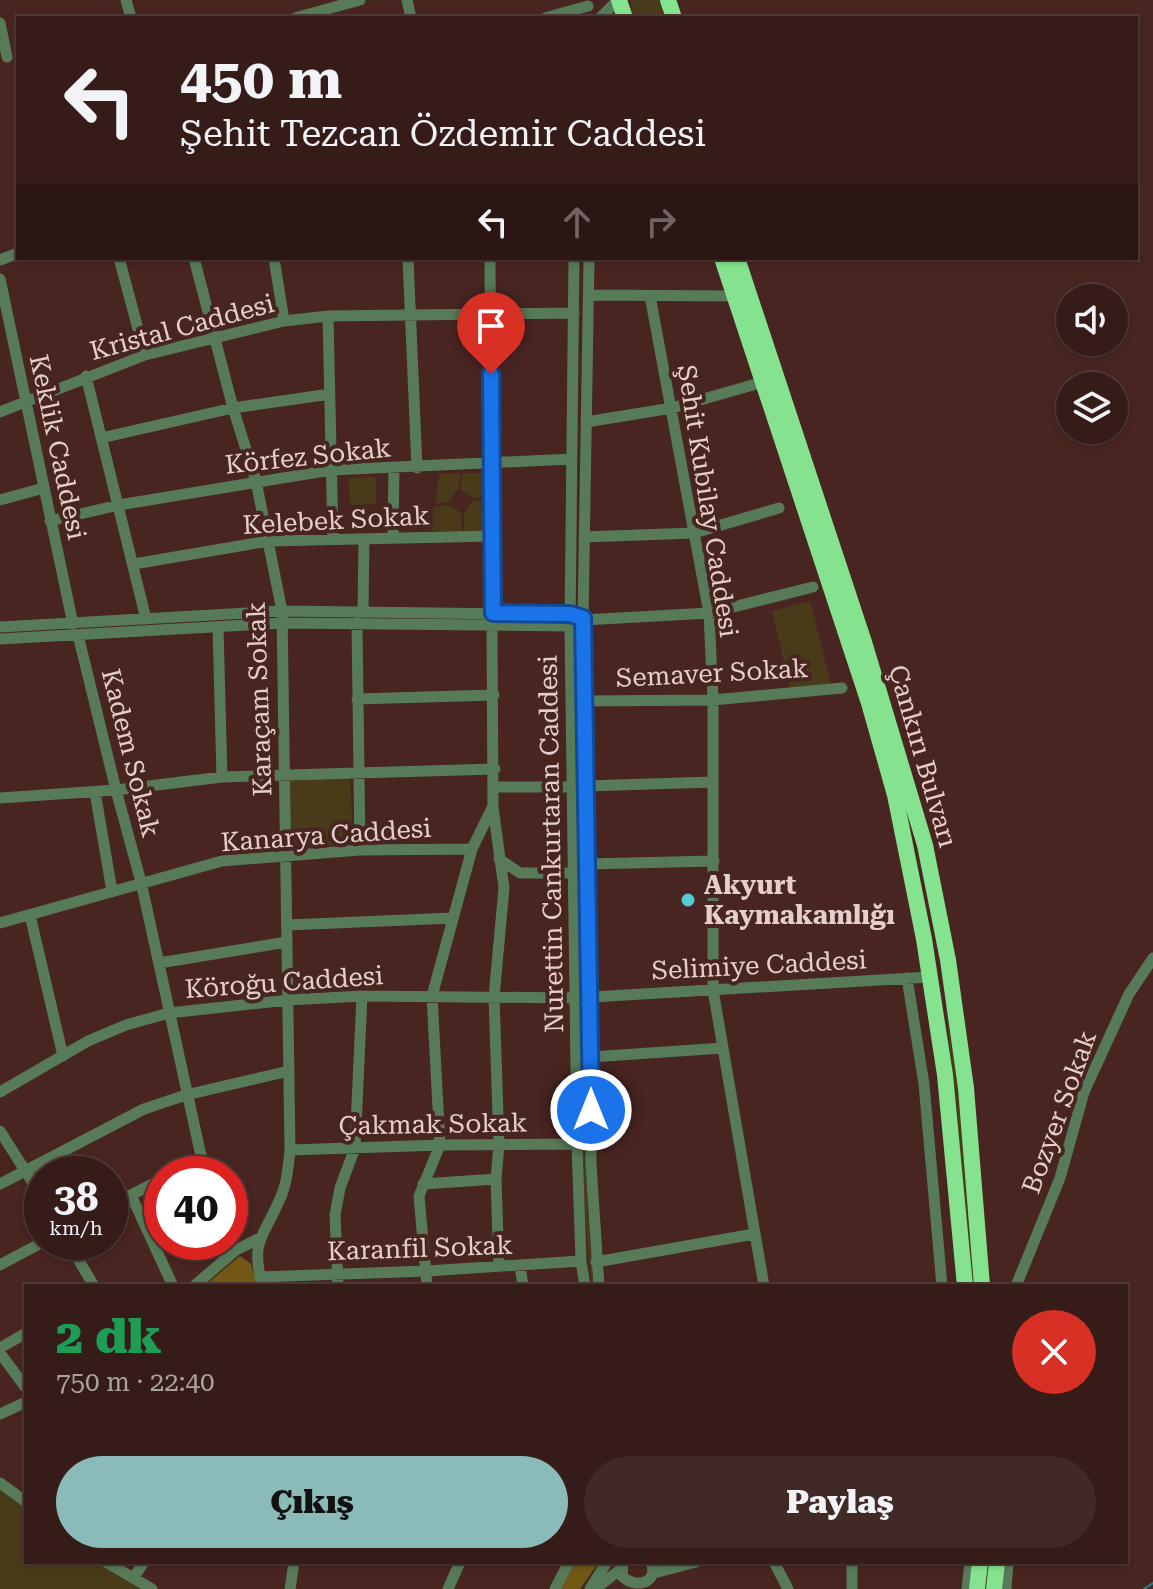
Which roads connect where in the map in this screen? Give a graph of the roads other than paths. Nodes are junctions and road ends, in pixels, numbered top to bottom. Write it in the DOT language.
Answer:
graph roads {
  1 [pos="360,0"];
  2 [pos="619,0"];
  3 [pos="570,5"];
  4 [pos="588,8"];
  5 [pos="329,9"];
  6 [pos="303,16"];
  7 [pos="549,16"];
  8 [pos="602,16"];
  9 [pos="0,23"];
  10 [pos="8,57"];
  11 [pos="120,260"];
  12 [pos="195,260"];
  13 [pos="274,260"];
  14 [pos="408,260"];
  15 [pos="490,260"];
  16 [pos="574,260"];
  17 [pos="589,260"];
  18 [pos="723,260"];
  19 [pos="738,260"];
  20 [pos="0,279"];
  21 [pos="589,295"];
  22 [pos="650,296"];
  23 [pos="734,296"];
  24 [pos="490,313"];
  25 [pos="574,313"];
  26 [pos="411,314"];
  27 [pos="328,316"];
  28 [pos="284,321"];
  29 [pos="215,336"];
  30 [pos="145,355"];
  31 [pos="86,376"];
  32 [pos="763,382"];
  33 [pos="330,394"];
  34 [pos="28,401"];
  35 [pos="233,408"];
  36 [pos="672,408"];
  37 [pos="0,412"];
  38 [pos="586,422"];
  39 [pos="101,438"];
  40 [pos="572,459"];
  41 [pos="493,465"];
  42 [pos="394,468"];
  43 [pos="417,468"];
  44 [pos="331,470"];
  45 [pos="256,481"];
  46 [pos="44,488"];
  47 [pos="0,500"];
  48 [pos="119,505"];
  49 [pos="779,508"];
  50 [pos="50,521"];
  51 [pos="694,533"];
  52 [pos="493,536"];
  53 [pos="584,537"];
  54 [pos="393,538"];
  55 [pos="333,539"];
  56 [pos="364,539"];
  57 [pos="268,541"];
  58 [pos="134,564"];
  59 [pos="813,587"];
  60 [pos="709,613"];
  61 [pos="282,617"];
  62 [pos="360,617"];
  63 [pos="493,618"];
  64 [pos="146,619"];
  65 [pos="583,619"];
  66 [pos="570,620"];
  67 [pos="0,627"];
  68 [pos="218,627"];
  69 [pos="75,629"];
  70 [pos="0,639"];
  71 [pos="842,688"];
  72 [pos="494,695"];
  73 [pos="357,699"];
  74 [pos="713,700"];
  75 [pos="584,701"];
  76 [pos="495,769"];
  77 [pos="358,774"];
  78 [pos="284,775"];
  79 [pos="222,777"];
  80 [pos="713,782"];
  81 [pos="586,786"];
  82 [pos="494,787"];
  83 [pos="573,787"];
  84 [pos="116,790"];
  85 [pos="95,792"];
  86 [pos="0,798"];
  87 [pos="493,806"];
  88 [pos="472,849"];
  89 [pos="360,850"];
  90 [pos="286,855"];
  91 [pos="499,859"];
  92 [pos="714,861"];
  93 [pos="587,864"];
  94 [pos="575,873"];
  95 [pos="141,882"];
  96 [pos="112,891"];
  97 [pos="30,915"];
  98 [pos="453,918"];
  99 [pos="0,923"];
  100 [pos="287,925"];
  101 [pos="287,942"];
  102 [pos="1153,958"];
  103 [pos="159,963"];
  104 [pos="930,977"];
  105 [pos="907,978"];
  106 [pos="713,990"];
  107 [pos="362,996"];
  108 [pos="432,996"];
  109 [pos="494,997"];
  110 [pos="591,997"];
  111 [pos="575,998"];
  112 [pos="288,1000"];
  113 [pos="169,1013"];
  114 [pos="723,1048"];
  115 [pos="63,1056"];
  116 [pos="591,1057"];
  117 [pos="289,1071"];
  118 [pos="0,1092"];
  119 [pos="186,1095"];
  120 [pos="0,1131"];
  121 [pos="499,1144"];
  122 [pos="577,1144"];
  123 [pos="440,1145"];
  124 [pos="355,1148"];
  125 [pos="290,1150"];
  126 [pos="54,1156"];
  127 [pos="201,1156"];
  128 [pos="24,1167"];
  129 [pos="24,1172"];
  130 [pos="496,1179"];
  131 [pos="0,1184"];
  132 [pos="423,1184"];
  133 [pos="144,1188"];
  134 [pos="131,1195"];
  135 [pos="128,1197"];
  136 [pos="754,1234"];
  137 [pos="258,1239"];
  138 [pos="248,1245"];
  139 [pos="24,1252"];
  140 [pos="79,1260"];
  141 [pos="223,1260"];
  142 [pos="581,1261"];
  143 [pos="596,1262"];
  144 [pos="0,1265"];
  145 [pos="520,1266"];
  146 [pos="499,1267"];
  147 [pos="427,1271"];
  148 [pos="338,1280"];
  149 [pos="261,1282"];
  150 [pos="93,1284"];
  151 [pos="172,1284"];
  152 [pos="196,1284"];
  153 [pos="427,1284"];
  154 [pos="523,1284"];
  155 [pos="585,1284"];
  156 [pos="599,1284"];
  157 [pos="764,1284"];
  158 [pos="942,1284"];
  159 [pos="965,1284"];
  160 [pos="982,1284"];
  161 [pos="1017,1284"];
  162 [pos="24,1334"];
  163 [pos="0,1350"];
  164 [pos="24,1385"];
  165 [pos="24,1403"];
  166 [pos="0,1414"];
  167 [pos="0,1483"];
  168 [pos="0,1489"];
  169 [pos="24,1503"];
  170 [pos="24,1504"];
  171 [pos="109,1564"];
  172 [pos="120,1564"];
  173 [pos="143,1564"];
  174 [pos="459,1564"];
  175 [pos="568,1564"];
  176 [pos="606,1564"];
  177 [pos="691,1564"];
  178 [pos="775,1564"];
  179 [pos="852,1564"];
  180 [pos="970,1564"];
  181 [pos="980,1564"];
  182 [pos="997,1564"];
  183 [pos="1008,1564"];
  184 [pos="294,1565"];
  185 [pos="622,1566"];
  186 [pos="136,1574"];
  187 [pos="643,1582"];
  188 [pos="152,1589"];
  189 [pos="161,1589"];
  190 [pos="290,1589"];
  191 [pos="448,1589"];
  192 [pos="555,1589"];
  193 [pos="592,1589"];
  194 [pos="788,1589"];
  195 [pos="852,1589"];
  196 [pos="967,1589"];
  197 [pos="977,1589"];
  198 [pos="994,1589"];
  199 [pos="1006,1589"];
  1 -- 5 [label="street"];
  2 -- 8 [label="street"];
  3 -- 4 [label="street"];
  3 -- 7 [label="street"];
  5 -- 6 [label="street"];
  9 -- 10 [label="street"];
  11 -- 30 [label="street"];
  12 -- 29 [label="street, Karaçam Sokak"];
  13 -- 28 [label="street"];
  14 -- 26 [label="street"];
  15 -- 24 [label="street"];
  16 -- 25 [label="street, Nurettin Cankurtaran Caddesi"];
  17 -- 21 [label="street, Nurettin Cankurtaran Caddesi"];
  18 -- 23 [label="highway, Çankırı Bulvarı"];
  19 -- 160 [label="highway, Çankırı Bulvarı"];
  20 -- 34 [label="street, Keklik Caddesi"];
  21 -- 22 [label="street"];
  21 -- 38 [label="street, Nurettin Cankurtaran Caddesi"];
  22 -- 23 [label="street"];
  22 -- 36 [label="street, Şehit Kubilay Caddesi"];
  23 -- 32 [label="highway, Çankırı Bulvarı"];
  24 -- 25 [label="street, Kristal Caddesi"];
  24 -- 26 [label="street, Kristal Caddesi"];
  24 -- 41 [label="street"];
  25 -- 40 [label="street, Nurettin Cankurtaran Caddesi"];
  26 -- 27 [label="street, Kristal Caddesi"];
  26 -- 43 [label="street"];
  27 -- 28 [label="street, Kristal Caddesi"];
  27 -- 33 [label="street"];
  28 -- 29 [label="street, Kristal Caddesi"];
  29 -- 30 [label="street, Kristal Caddesi"];
  29 -- 35 [label="street, Karaçam Sokak"];
  30 -- 31 [label="street, Kristal Caddesi"];
  31 -- 34 [label="street, Kristal Caddesi"];
  31 -- 39 [label="street"];
  32 -- 36 [label="street"];
  32 -- 104 [label="highway, Çankırı Bulvarı"];
  33 -- 35 [label="street"];
  33 -- 44 [label="street"];
  34 -- 37 [label="street, Kristal Caddesi"];
  34 -- 46 [label="street, Keklik Caddesi"];
  35 -- 39 [label="street"];
  35 -- 45 [label="street, Karaçam Sokak"];
  36 -- 38 [label="street"];
  36 -- 51 [label="street, Şehit Kubilay Caddesi"];
  38 -- 53 [label="street, Nurettin Cankurtaran Caddesi"];
  39 -- 48 [label="street"];
  40 -- 41 [label="street, Körfez Sokak"];
  40 -- 66 [label="street, Nurettin Cankurtaran Caddesi"];
  41 -- 43 [label="street, Körfez Sokak"];
  41 -- 52 [label="street"];
  42 -- 43 [label="street, Körfez Sokak"];
  42 -- 44 [label="street, Körfez Sokak"];
  42 -- 54 [label="street"];
  44 -- 45 [label="street, Körfez Sokak"];
  44 -- 55 [label="street"];
  45 -- 48 [label="street, Körfez Sokak"];
  45 -- 57 [label="street, Karaçam Sokak"];
  46 -- 47 [label="street"];
  46 -- 50 [label="street, Keklik Caddesi"];
  48 -- 50 [label="street, Körfez Sokak"];
  48 -- 58 [label="street"];
  49 -- 51 [label="street"];
  50 -- 69 [label="street, Keklik Caddesi"];
  51 -- 53 [label="street"];
  51 -- 60 [label="street, Şehit Kubilay Caddesi"];
  52 -- 54 [label="street, Kelebek Sokak"];
  52 -- 63 [label="street"];
  53 -- 65 [label="street, Nurettin Cankurtaran Caddesi"];
  54 -- 56 [label="street, Kelebek Sokak"];
  55 -- 56 [label="street, Kelebek Sokak"];
  55 -- 57 [label="street, Kelebek Sokak"];
  56 -- 62 [label="street"];
  57 -- 58 [label="street, Kelebek Sokak"];
  57 -- 61 [label="street, Karaçam Sokak"];
  58 -- 64 [label="street"];
  59 -- 60 [label="street"];
  60 -- 65 [label="street"];
  60 -- 74 [label="street, Şehit Kubilay Caddesi"];
  61 -- 62 [label="street"];
  61 -- 64 [label="street"];
  61 -- 68 [label="street"];
  61 -- 78 [label="street, Karaçam Sokak"];
  62 -- 63 [label="street"];
  62 -- 73 [label="street"];
  63 -- 66 [label="street"];
  63 -- 72 [label="street"];
  64 -- 69 [label="street"];
  65 -- 66 [label="street"];
  65 -- 75 [label="street, Nurettin Cankurtaran Caddesi"];
  66 -- 83 [label="street, Nurettin Cankurtaran Caddesi"];
  67 -- 69 [label="street"];
  68 -- 69 [label="street"];
  68 -- 79 [label="street"];
  69 -- 70 [label="street"];
  69 -- 84 [label="street, Kadem Sokak"];
  71 -- 74 [label="street, Semaver Sokak"];
  72 -- 73 [label="street"];
  72 -- 76 [label="street"];
  73 -- 77 [label="street"];
  74 -- 75 [label="street, Semaver Sokak"];
  74 -- 80 [label="street, Şehit Kubilay Caddesi"];
  75 -- 81 [label="street, Nurettin Cankurtaran Caddesi"];
  76 -- 77 [label="street"];
  76 -- 82 [label="street"];
  77 -- 78 [label="street"];
  77 -- 89 [label="street"];
  78 -- 79 [label="street"];
  78 -- 90 [label="street, Karaçam Sokak"];
  79 -- 84 [label="street"];
  80 -- 81 [label="street"];
  80 -- 92 [label="street, Şehit Kubilay Caddesi"];
  81 -- 93 [label="street, Nurettin Cankurtaran Caddesi"];
  82 -- 83 [label="street"];
  82 -- 87 [label="street"];
  83 -- 94 [label="street, Nurettin Cankurtaran Caddesi"];
  84 -- 85 [label="street"];
  84 -- 95 [label="street, Kadem Sokak"];
  85 -- 86 [label="street"];
  85 -- 96 [label="street"];
  87 -- 88 [label="street"];
  87 -- 91 [label="street"];
  88 -- 89 [label="street, Kanarya Caddesi"];
  88 -- 98 [label="street"];
  89 -- 90 [label="street, Kanarya Caddesi"];
  90 -- 95 [label="street, Kanarya Caddesi"];
  90 -- 100 [label="street, Karaçam Sokak"];
  91 -- 94 [label="street"];
  91 -- 109 [label="street"];
  92 -- 93 [label="street"];
  92 -- 106 [label="street, Şehit Kubilay Caddesi"];
  93 -- 110 [label="street, Nurettin Cankurtaran Caddesi"];
  94 -- 111 [label="street, Nurettin Cankurtaran Caddesi"];
  95 -- 96 [label="street, Kanarya Caddesi"];
  95 -- 103 [label="street, Kadem Sokak"];
  96 -- 97 [label="street, Kanarya Caddesi"];
  97 -- 99 [label="street, Kanarya Caddesi"];
  97 -- 115 [label="street"];
  98 -- 100 [label="street"];
  98 -- 108 [label="street"];
  100 -- 101 [label="street, Karaçam Sokak"];
  101 -- 103 [label="street"];
  101 -- 112 [label="street, Karaçam Sokak"];
  102 -- 161 [label="street, Bozyer Sokak"];
  103 -- 113 [label="street, Kadem Sokak"];
  104 -- 105 [label="street, Selimiye Caddesi"];
  104 -- 159 [label="highway, Çankırı Bulvarı"];
  105 -- 106 [label="street, Selimiye Caddesi"];
  105 -- 158 [label="street"];
  106 -- 110 [label="street, Selimiye Caddesi"];
  106 -- 114 [label="street, Şehit Kubilay Caddesi"];
  107 -- 108 [label="street, Köroğu Caddesi"];
  107 -- 112 [label="street, Köroğu Caddesi"];
  107 -- 124 [label="street"];
  108 -- 109 [label="street, Köroğu Caddesi"];
  108 -- 123 [label="street"];
  109 -- 111 [label="street, Köroğu Caddesi"];
  109 -- 121 [label="street"];
  110 -- 111 [label="street, Köroğu Caddesi"];
  110 -- 116 [label="street, Nurettin Cankurtaran Caddesi"];
  111 -- 122 [label="street, Nurettin Cankurtaran Caddesi"];
  112 -- 113 [label="street, Köroğu Caddesi"];
  112 -- 117 [label="street, Karaçam Sokak"];
  113 -- 115 [label="street, Köroğu Caddesi"];
  113 -- 119 [label="street, Kadem Sokak"];
  114 -- 116 [label="street"];
  114 -- 136 [label="street, Şehit Kubilay Caddesi"];
  115 -- 118 [label="street, Köroğu Caddesi"];
  116 -- 143 [label="street, Nurettin Cankurtaran Caddesi"];
  117 -- 119 [label="street"];
  117 -- 125 [label="street, Karaçam Sokak"];
  119 -- 126 [label="street"];
  119 -- 127 [label="street, Kadem Sokak"];
  120 -- 128 [label="street"];
  121 -- 122 [label="street, Çakmak Sokak"];
  121 -- 123 [label="street, Çakmak Sokak"];
  121 -- 130 [label="street"];
  122 -- 142 [label="street, Nurettin Cankurtaran Caddesi"];
  123 -- 124 [label="street, Çakmak Sokak"];
  123 -- 132 [label="street"];
  124 -- 125 [label="street, Çakmak Sokak"];
  124 -- 148 [label="street"];
  125 -- 137 [label="street, Karaçam Sokak"];
  129 -- 131 [label="street"];
  130 -- 132 [label="street"];
  130 -- 146 [label="street"];
  132 -- 147 [label="street"];
  133 -- 134 [label="street"];
  134 -- 135 [label="street"];
  134 -- 151 [label="street"];
  136 -- 143 [label="street"];
  136 -- 157 [label="street, Şehit Kubilay Caddesi"];
  137 -- 138 [label="street"];
  137 -- 149 [label="street"];
  139 -- 144 [label="street"];
  140 -- 150 [label="street"];
  141 -- 152 [label="street"];
  142 -- 145 [label="street, Karanfil Sokak"];
  142 -- 155 [label="street, Nurettin Cankurtaran Caddesi"];
  143 -- 156 [label="street, Nurettin Cankurtaran Caddesi"];
  145 -- 146 [label="street, Karanfil Sokak"];
  145 -- 154 [label="street"];
  146 -- 147 [label="street, Karanfil Sokak"];
  147 -- 148 [label="street, Karanfil Sokak"];
  147 -- 153 [label="street"];
  148 -- 149 [label="street, Karanfil Sokak"];
  162 -- 163 [label="street"];
  163 -- 164 [label="street"];
  165 -- 166 [label="street"];
  167 -- 169 [label="street"];
  168 -- 170 [label="street"];
  171 -- 188 [label="street"];
  172 -- 186 [label="street"];
  173 -- 186 [label="street"];
  174 -- 191 [label="street"];
  175 -- 192 [label="street"];
  176 -- 193 [label="street"];
  177 -- 187 [label="street"];
  178 -- 194 [label="street"];
  179 -- 195 [label="street"];
  180 -- 196 [label="street"];
  181 -- 197 [label="highway"];
  182 -- 198 [label="highway"];
  183 -- 199 [label="street"];
  184 -- 190 [label="street"];
  185 -- 187 [label="street"];
  185 -- 193 [label="street"];
  186 -- 189 [label="street"];
}
